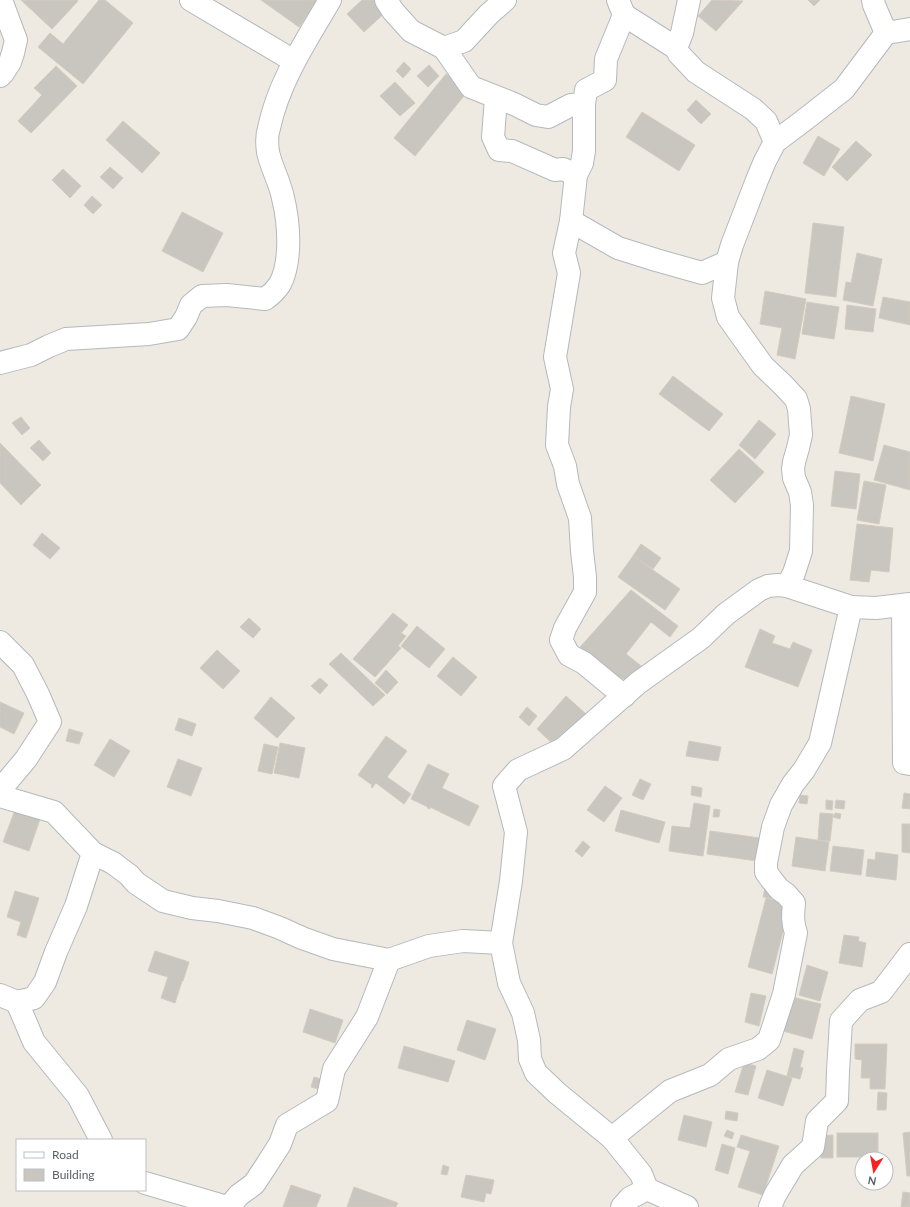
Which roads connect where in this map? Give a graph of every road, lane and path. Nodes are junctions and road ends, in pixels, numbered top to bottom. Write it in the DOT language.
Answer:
graph roads {
  1 [pos="1,0"];
  2 [pos="191,0"];
  3 [pos="330,0"];
  4 [pos="386,0"];
  5 [pos="505,0"];
  6 [pos="689,0"];
  7 [pos="873,0"];
  8 [pos="621,8"];
  9 [pos="902,35"];
  10 [pos="444,48"];
  11 [pos="676,48"];
  12 [pos="294,61"];
  13 [pos="0,76"];
  14 [pos="496,98"];
  15 [pos="584,104"];
  16 [pos="776,142"];
  17 [pos="576,175"];
  18 [pos="571,221"];
  19 [pos="727,262"];
  20 [pos="0,363"];
  21 [pos="787,586"];
  22 [pos="906,604"];
  23 [pos="851,606"];
  24 [pos="0,642"];
  25 [pos="624,696"];
  26 [pos="910,764"];
  27 [pos="0,790"];
  28 [pos="0,796"];
  29 [pos="93,853"];
  30 [pos="501,943"];
  31 [pos="910,954"];
  32 [pos="388,960"];
  33 [pos="9,998"];
  34 [pos="612,1138"];
  35 [pos="100,1139"];
  36 [pos="146,1183"];
  37 [pos="647,1189"];
  38 [pos="228,1207"];
  39 [pos="622,1207"];
  40 [pos="687,1207"];
  41 [pos="770,1207"];
  1 -- 13 [label="street"];
  2 -- 12 [label="street"];
  3 -- 12 [label="street"];
  4 -- 10 [label="street"];
  5 -- 10 [label="street"];
  6 -- 11 [label="street"];
  7 -- 9 [label="street"];
  8 -- 11 [label="street"];
  8 -- 15 [label="street"];
  9 -- 16 [label="street"];
  10 -- 14 [label="street"];
  11 -- 16 [label="street"];
  12 -- 20 [label="street"];
  14 -- 15 [label="street"];
  14 -- 17 [label="street"];
  15 -- 17 [label="street"];
  16 -- 19 [label="street"];
  17 -- 18 [label="street"];
  18 -- 19 [label="street"];
  18 -- 25 [label="street"];
  19 -- 21 [label="street"];
  21 -- 23 [label="street"];
  21 -- 25 [label="street"];
  22 -- 23 [label="street"];
  22 -- 26 [label="street"];
  23 -- 34 [label="street"];
  24 -- 27 [label="street"];
  25 -- 30 [label="street"];
  28 -- 29 [label="street"];
  29 -- 32 [label="street"];
  29 -- 33 [label="street"];
  30 -- 32 [label="street"];
  30 -- 34 [label="street"];
  31 -- 41 [label="street"];
  32 -- 38 [label="street"];
  33 -- 35 [label="street"];
  34 -- 37 [label="street"];
  36 -- 38 [label="street"];
  37 -- 39 [label="street"];
  37 -- 40 [label="street"];
}
